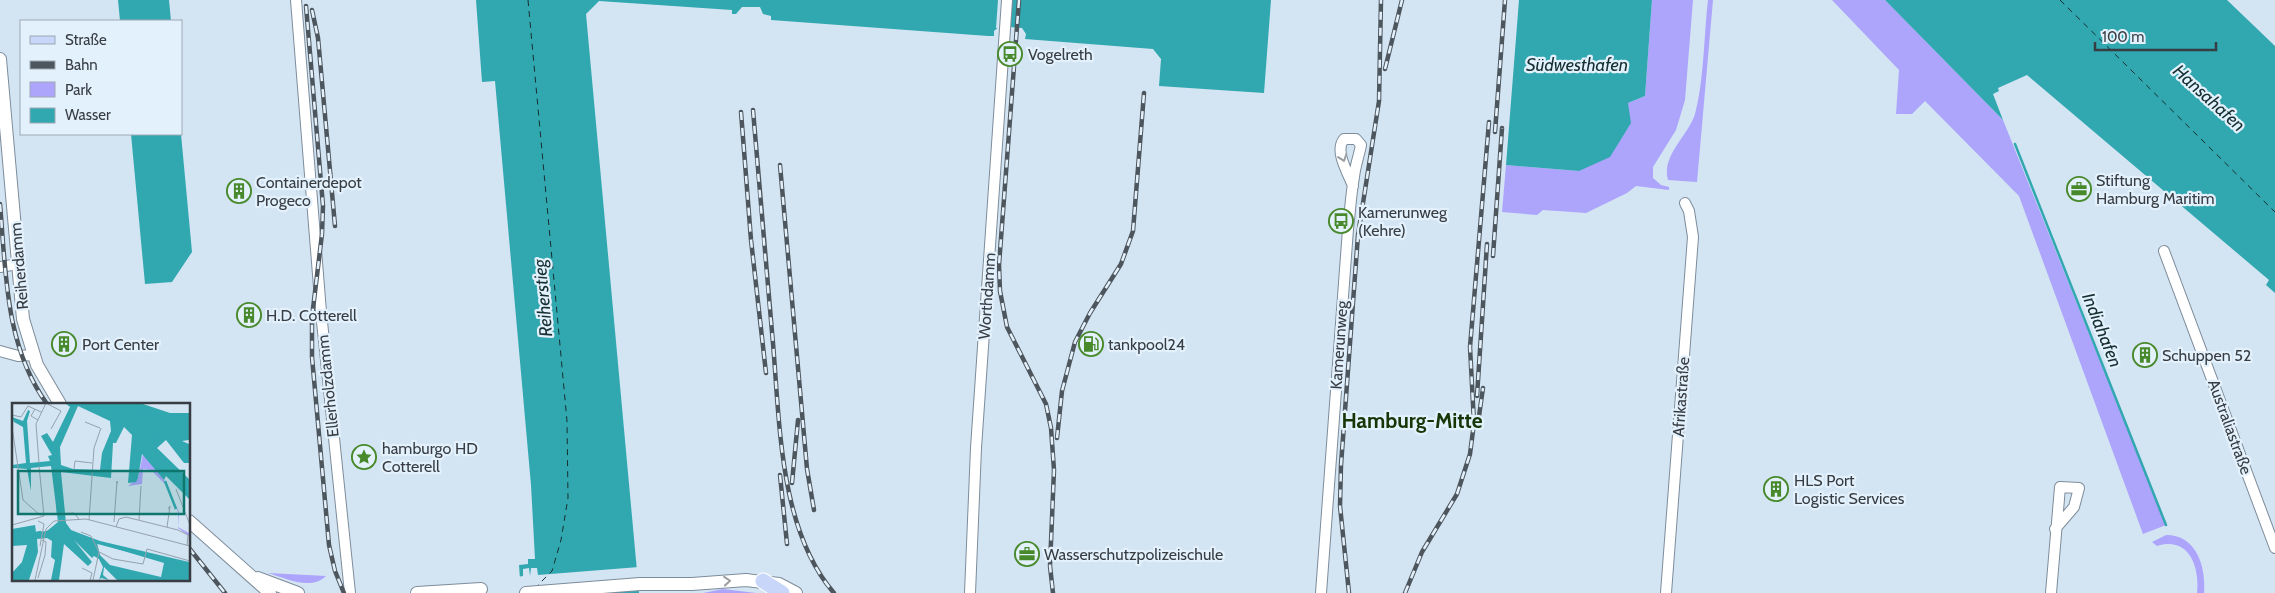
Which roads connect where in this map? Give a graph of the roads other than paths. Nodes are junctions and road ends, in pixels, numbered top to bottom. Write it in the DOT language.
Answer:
graph roads {
  1 [pos="296,0"];
  2 [pos="1007,0"];
  3 [pos="0,59"];
  4 [pos="1352,186"];
  5 [pos="1685,203"];
  6 [pos="2164,251"];
  7 [pos="18,264"];
  8 [pos="0,267"];
  9 [pos="0,351"];
  10 [pos="33,355"];
  11 [pos="59,403"];
  12 [pos="190,522"];
  13 [pos="2055,530"];
  14 [pos="2275,548"];
  15 [pos="251,576"];
  16 [pos="763,581"];
  17 [pos="481,589"];
  18 [pos="270,593"];
  19 [pos="298,593"];
  20 [pos="350,593"];
  21 [pos="417,593"];
  22 [pos="526,593"];
  23 [pos="782,593"];
  24 [pos="796,593"];
  25 [pos="970,593"];
  26 [pos="1321,593"];
  27 [pos="1666,593"];
  28 [pos="2051,593"];
  1 -- 20 [label="street, Ellerholzdamm"];
  2 -- 25 [label="street, Worthdamm"];
  3 -- 7 [label="street, Reiherdamm"];
  4 -- 26 [label="street, Kamerunweg"];
  5 -- 27 [label="street, Afrikastraße"];
  6 -- 14 [label="street, Australiastraße"];
  7 -- 8 [label="street"];
  7 -- 10 [label="street, Reiherdamm"];
  9 -- 10 [label="street"];
  10 -- 11 [label="street, Reiherdamm"];
  12 -- 15 [label="street"];
  13 -- 28 [label="street"];
  15 -- 18 [label="street"];
  15 -- 19 [label="street"];
  22 -- 16 [label="street, one-way"];
  16 -- 23 [label="main road"];
  16 -- 24 [label="street"];
  17 -- 21 [label="street"];
}
